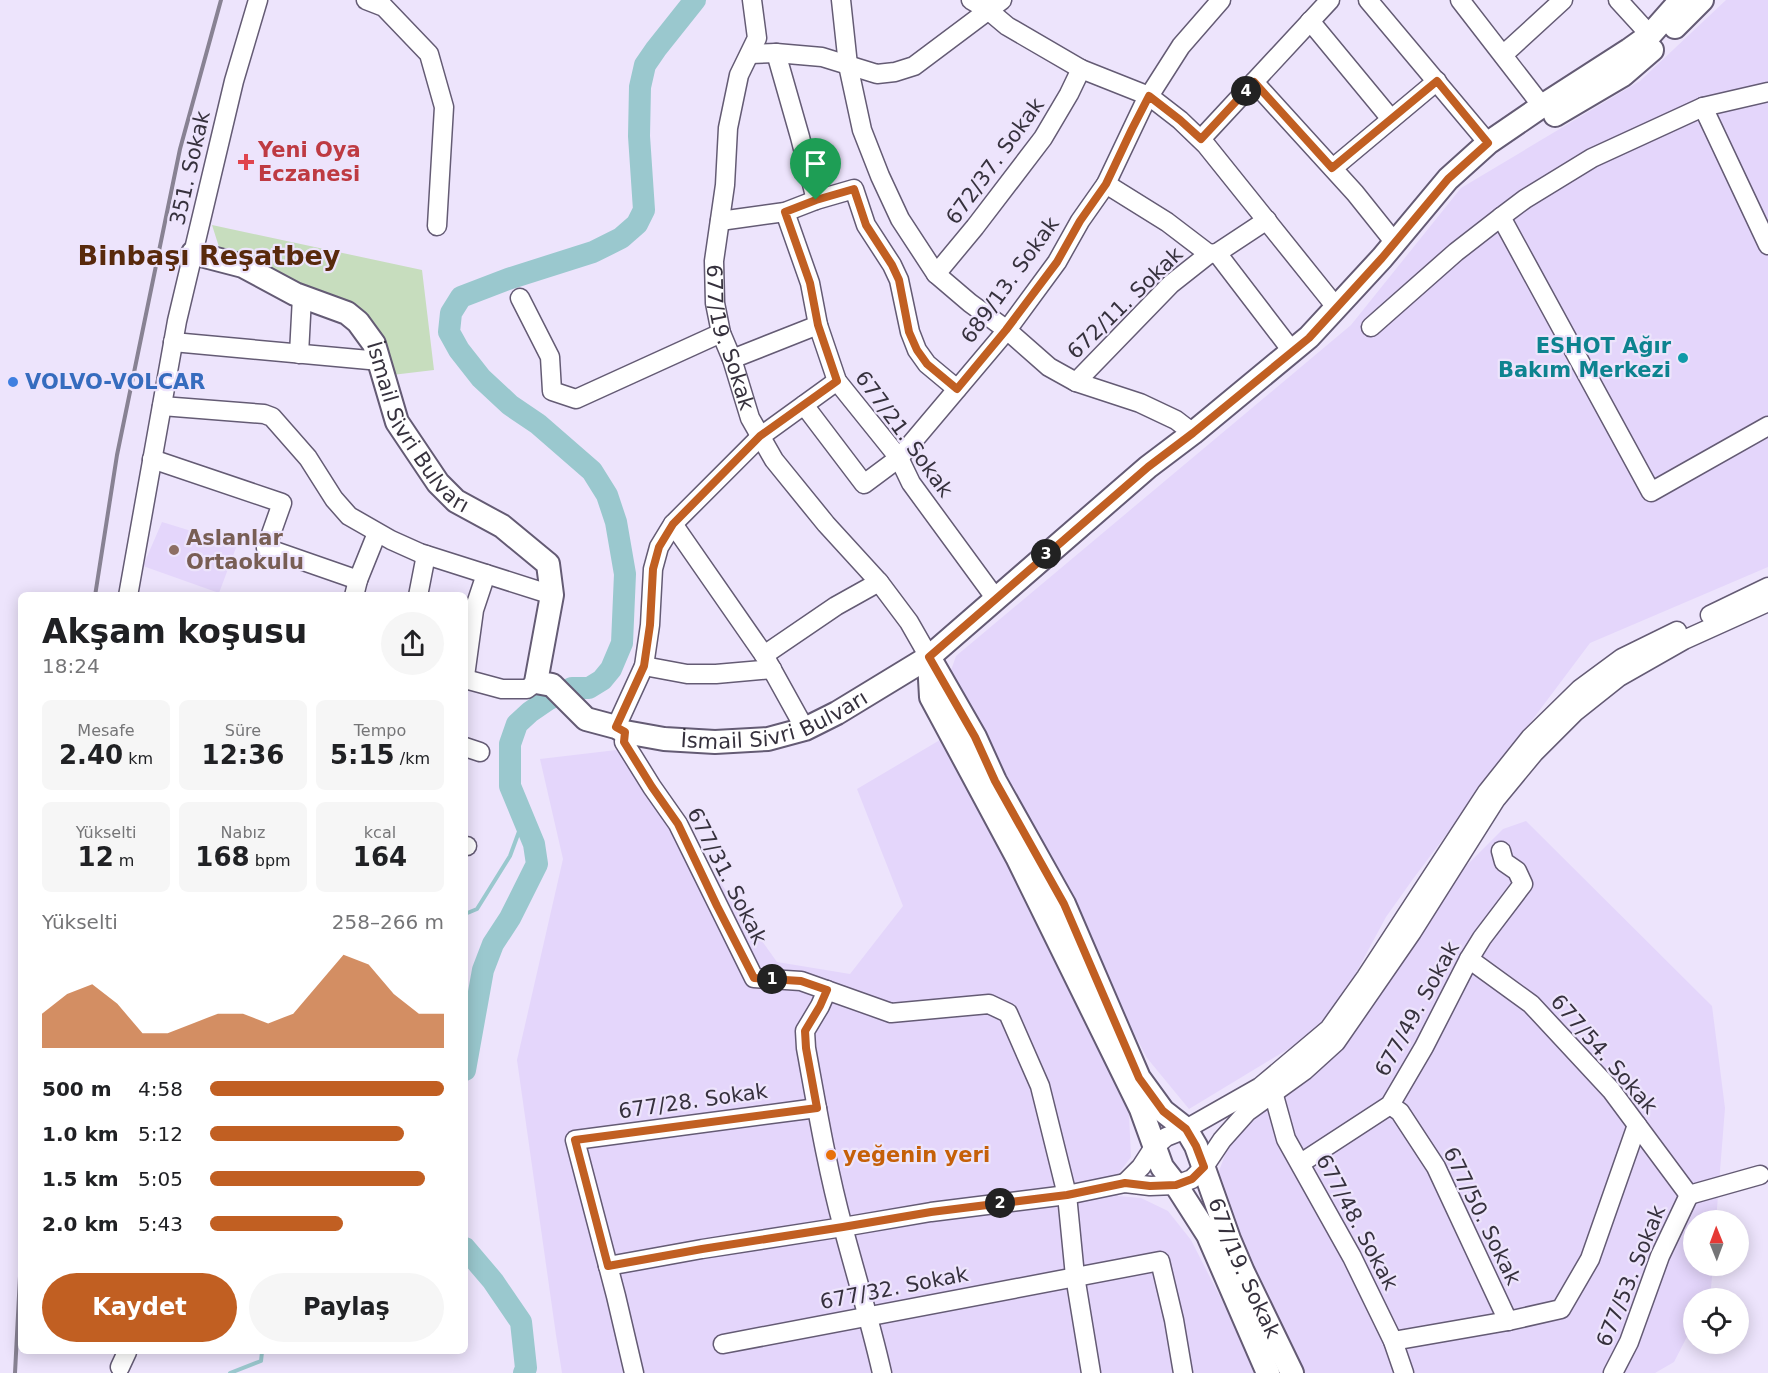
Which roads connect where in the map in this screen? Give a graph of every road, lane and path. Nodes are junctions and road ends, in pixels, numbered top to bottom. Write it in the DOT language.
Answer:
graph roads {
  1 [pos="258,0"];
  2 [pos="366,0"];
  3 [pos="752,0"];
  4 [pos="841,0"];
  5 [pos="971,0"];
  6 [pos="1221,0"];
  7 [pos="1330,0"];
  8 [pos="1368,0"];
  9 [pos="1460,0"];
  10 [pos="1563,0"];
  11 [pos="1618,0"];
  12 [pos="1681,0"];
  13 [pos="1702,0"];
  14 [pos="995,5"];
  15 [pos="1310,21"];
  16 [pos="1650,35"];
  17 [pos="776,53"];
  18 [pos="750,54"];
  19 [pos="1503,55"];
  20 [pos="848,65"];
  21 [pos="1081,69"];
  22 [pos="1437,81"];
  23 [pos="1254,82"];
  24 [pos="1768,92"];
  25 [pos="1149,96"];
  26 [pos="1542,106"];
  27 [pos="1702,107"];
  28 [pos="1391,119"];
  29 [pos="1201,139"];
  30 [pos="1488,143"];
  31 [pos="1332,168"];
  32 [pos="1448,179"];
  33 [pos="1106,184"];
  34 [pos="816,200"];
  35 [pos="785,212"];
  36 [pos="1501,217"];
  37 [pos="1266,220"];
  38 [pos="720,221"];
  39 [pos="436,226"];
  40 [pos="1395,243"];
  41 [pos="1768,245"];
  42 [pos="193,253"];
  43 [pos="1213,254"];
  44 [pos="936,274"];
  45 [pos="302,297"];
  46 [pos="520,298"];
  47 [pos="1336,307"];
  48 [pos="818,325"];
  49 [pos="1371,327"];
  50 [pos="1006,330"];
  51 [pos="721,333"];
  52 [pos="173,342"];
  53 [pos="1292,351"];
  54 [pos="299,354"];
  55 [pos="732,359"];
  56 [pos="380,362"];
  57 [pos="837,381"];
  58 [pos="1076,382"];
  59 [pos="957,389"];
  60 [pos="804,405"];
  61 [pos="162,406"];
  62 [pos="1768,426"];
  63 [pos="1193,433"];
  64 [pos="760,436"];
  65 [pos="152,459"];
  66 [pos="899,459"];
  67 [pos="673,524"];
  68 [pos="377,533"];
  69 [pos="426,555"];
  70 [pos="486,574"];
  71 [pos="879,582"];
  72 [pos="1768,587"];
  73 [pos="356,588"];
  74 [pos="130,592"];
  75 [pos="419,592"];
  76 [pos="552,595"];
  77 [pos="996,599"];
  78 [pos="1768,602"];
  79 [pos="468,655"];
  80 [pos="929,657"];
  81 [pos="768,662"];
  82 [pos="644,666"];
  83 [pos="468,679"];
  84 [pos="544,684"];
  85 [pos="806,729"];
  86 [pos="621,730"];
  87 [pos="1501,851"];
  88 [pos="1469,959"];
  89 [pos="827,990"];
  90 [pos="1273,1092"];
  91 [pos="1390,1105"];
  92 [pos="817,1108"];
  93 [pos="1637,1125"];
  94 [pos="1186,1129"];
  95 [pos="1154,1147"];
  96 [pos="1301,1163"];
  97 [pos="1204,1167"];
  98 [pos="1760,1176"];
  99 [pos="1125,1183"];
  100 [pos="1176,1185"];
  101 [pos="1067,1195"];
  102 [pos="1689,1195"];
  103 [pos="843,1227"];
  104 [pos="608,1266"];
  105 [pos="1075,1276"];
  106 [pos="868,1316"];
  107 [pos="1508,1321"];
  108 [pos="1393,1341"];
  109 [pos="723,1344"];
  110 [pos="634,1373"];
  111 [pos="882,1373"];
  112 [pos="1090,1373"];
  113 [pos="1183,1373"];
  114 [pos="1268,1373"];
  115 [pos="1292,1373"];
  116 [pos="1404,1373"];
  117 [pos="1613,1373"];
  1 -- 42 [label="street, 351. Sokak"];
  2 -- 39 [label="street"];
  3 -- 18 [label="street, 677/19. Sokak"];
  4 -- 20 [label="street"];
  5 -- 14 [label="street"];
  6 -- 25 [label="street, 689/13. Sokak"];
  7 -- 15 [label="street"];
  8 -- 22 [label="street"];
  9 -- 19 [label="street"];
  10 -- 19 [label="street"];
  11 -- 16 [label="street"];
  12 -- 16 [label="main road, İsmail Sivri Bulvarı"];
  13 -- 32 [label="main road, İsmail Sivri Bulvarı"];
  14 -- 20 [label="street"];
  14 -- 21 [label="street"];
  15 -- 23 [label="street"];
  15 -- 28 [label="street"];
  16 -- 26 [label="main road, İsmail Sivri Bulvarı"];
  17 -- 18 [label="street"];
  17 -- 20 [label="street"];
  17 -- 34 [label="street"];
  18 -- 38 [label="street, 677/19. Sokak"];
  19 -- 26 [label="street"];
  20 -- 44 [label="street"];
  21 -- 25 [label="street"];
  21 -- 44 [label="street, 672/37. Sokak"];
  22 -- 28 [label="street"];
  22 -- 30 [label="street"];
  23 -- 29 [label="street"];
  23 -- 31 [label="street"];
  24 -- 27 [label="street"];
  25 -- 29 [label="street"];
  25 -- 33 [label="street, 689/13. Sokak"];
  26 -- 30 [label="main road, İsmail Sivri Bulvarı"];
  27 -- 36 [label="street"];
  27 -- 41 [label="street"];
  28 -- 31 [label="street"];
  29 -- 37 [label="street"];
  30 -- 32 [label="main road, İsmail Sivri Bulvarı"];
  31 -- 40 [label="street"];
  32 -- 40 [label="main road, İsmail Sivri Bulvarı"];
  33 -- 43 [label="street"];
  33 -- 50 [label="street, 689/13. Sokak"];
  34 -- 35 [label="street"];
  34 -- 59 [label="street"];
  35 -- 38 [label="street"];
  35 -- 48 [label="street, 677/21. Sokak"];
  36 -- 49 [label="street"];
  36 -- 62 [label="street"];
  37 -- 43 [label="street, 672/11. Sokak"];
  37 -- 47 [label="street"];
  38 -- 51 [label="street, 677/19. Sokak"];
  40 -- 47 [label="main road, İsmail Sivri Bulvarı"];
  42 -- 45 [label="main road, İsmail Sivri Bulvarı"];
  42 -- 52 [label="street, 351. Sokak"];
  43 -- 53 [label="street"];
  43 -- 58 [label="street, 672/11. Sokak"];
  44 -- 50 [label="street"];
  45 -- 54 [label="street"];
  45 -- 56 [label="main road, İsmail Sivri Bulvarı"];
  46 -- 51 [label="street"];
  47 -- 53 [label="main road, İsmail Sivri Bulvarı"];
  48 -- 55 [label="street"];
  48 -- 57 [label="street, 677/21. Sokak"];
  50 -- 58 [label="street"];
  50 -- 59 [label="street, 689/13. Sokak"];
  51 -- 55 [label="street, 677/19. Sokak"];
  52 -- 54 [label="street"];
  52 -- 61 [label="street, 351. Sokak"];
  53 -- 63 [label="main road, İsmail Sivri Bulvarı"];
  54 -- 56 [label="street"];
  55 -- 64 [label="street, 677/19. Sokak"];
  56 -- 76 [label="main road, İsmail Sivri Bulvarı"];
  57 -- 60 [label="street"];
  57 -- 66 [label="street, 677/21. Sokak"];
  58 -- 63 [label="street"];
  59 -- 66 [label="street, 689/13. Sokak"];
  60 -- 64 [label="street"];
  60 -- 66 [label="street, 689/13. Sokak"];
  61 -- 65 [label="street, 351. Sokak"];
  61 -- 68 [label="street"];
  63 -- 77 [label="main road, İsmail Sivri Bulvarı"];
  64 -- 67 [label="street"];
  64 -- 71 [label="street, 677/19. Sokak"];
  65 -- 73 [label="street"];
  65 -- 74 [label="street, 351. Sokak"];
  66 -- 77 [label="street, 677/21. Sokak"];
  67 -- 81 [label="street"];
  67 -- 82 [label="street"];
  68 -- 69 [label="street"];
  68 -- 73 [label="street"];
  69 -- 70 [label="street"];
  69 -- 75 [label="street"];
  70 -- 76 [label="street"];
  70 -- 79 [label="street"];
  71 -- 80 [label="street, 677/19. Sokak"];
  71 -- 81 [label="street"];
  72 -- 94 [label="street"];
  76 -- 84 [label="main road, İsmail Sivri Bulvarı"];
  77 -- 80 [label="main road, İsmail Sivri Bulvarı"];
  78 -- 90 [label="street"];
  80 -- 85 [label="main road, İsmail Sivri Bulvarı"];
  80 -- 94 [label="main road, 677/19. Sokak"];
  80 -- 95 [label="main road, 677/19. Sokak"];
  81 -- 82 [label="street"];
  81 -- 85 [label="street"];
  82 -- 86 [label="street"];
  83 -- 84 [label="street"];
  84 -- 86 [label="main road, İsmail Sivri Bulvarı"];
  85 -- 86 [label="main road, İsmail Sivri Bulvarı"];
  86 -- 89 [label="street, 677/31. Sokak"];
  87 -- 88 [label="street, 677/49. Sokak"];
  88 -- 91 [label="street, 677/49. Sokak"];
  88 -- 93 [label="street, 677/54. Sokak"];
  89 -- 92 [label="street"];
  89 -- 101 [label="street, 677/31. Sokak"];
  90 -- 96 [label="street, 677/48. Sokak"];
  90 -- 97 [label="street"];
  91 -- 96 [label="street, 677/49. Sokak"];
  91 -- 107 [label="street, 677/50. Sokak"];
  92 -- 103 [label="street"];
  92 -- 104 [label="street, 677/28. Sokak"];
  93 -- 102 [label="street, 677/54. Sokak"];
  93 -- 107 [label="street"];
  94 -- 95 [label="street"];
  94 -- 97 [label="main road, 677/19. Sokak"];
  95 -- 99 [label="street"];
  95 -- 100 [label="main road, 677/19. Sokak"];
  96 -- 108 [label="street, 677/48. Sokak"];
  97 -- 100 [label="street"];
  97 -- 115 [label="main road, 677/19. Sokak"];
  98 -- 102 [label="street"];
  99 -- 100 [label="street"];
  99 -- 101 [label="street"];
  100 -- 114 [label="main road, 677/19. Sokak"];
  101 -- 103 [label="street"];
  101 -- 105 [label="street"];
  102 -- 117 [label="street, 677/53. Sokak"];
  103 -- 104 [label="street"];
  103 -- 106 [label="street"];
  104 -- 110 [label="street"];
  105 -- 106 [label="street, 677/32. Sokak"];
  105 -- 112 [label="street"];
  105 -- 113 [label="street, 677/32. Sokak"];
  106 -- 109 [label="street, 677/32. Sokak"];
  106 -- 111 [label="street"];
  107 -- 108 [label="street"];
  108 -- 116 [label="street, 677/48. Sokak"];
}
